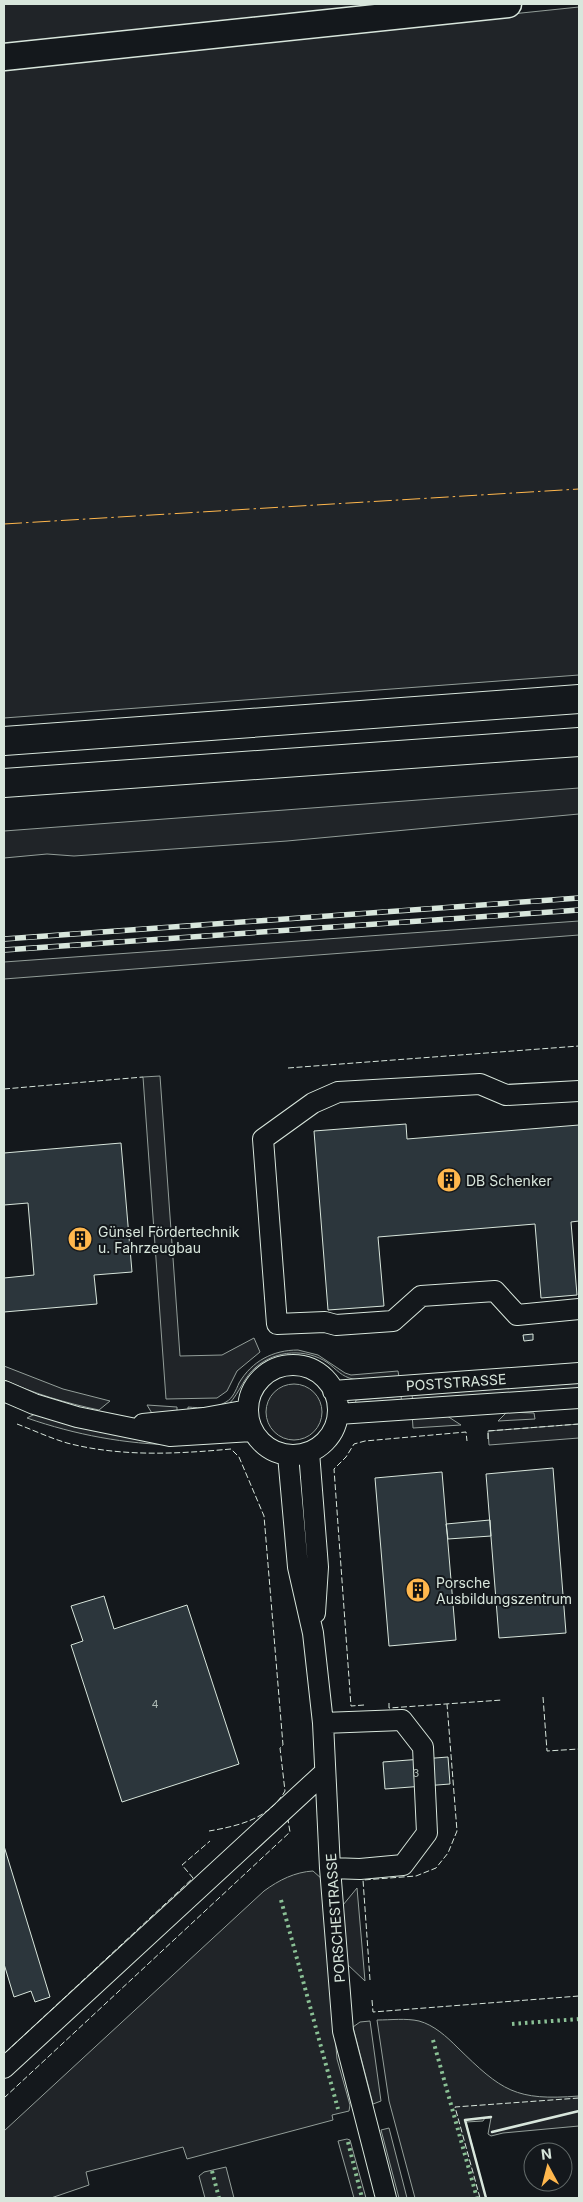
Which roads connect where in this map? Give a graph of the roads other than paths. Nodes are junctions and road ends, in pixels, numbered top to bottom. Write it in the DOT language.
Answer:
graph roads {
  1 [pos="508,4"];
  2 [pos="4,57"];
  3 [pos="579,699"];
  4 [pos="4,741"];
  5 [pos="579,742"];
  6 [pos="4,783"];
  7 [pos="579,1091"];
  8 [pos="579,1309"];
  9 [pos="579,1373"];
  10 [pos="4,1391"];
  11 [pos="334,1391"];
  12 [pos="579,1398"];
  13 [pos="248,1410"];
  14 [pos="338,1414"];
  15 [pos="124,1426"];
  16 [pos="252,1431"];
  17 [pos="309,1452"];
  18 [pos="288,1455"];
  19 [pos="313,1633"];
  20 [pos="323,1723"];
  21 [pos="325,1772"];
  22 [pos="330,1868"];
  23 [pos="4,2068"];
  24 [pos="386,2198"];
  1 -- 2 [label="main road"];
  3 -- 4 [label="highway"];
  5 -- 6 [label="highway"];
  7 -- 8 [label="street"];
  9 -- 11 [label="street, POSTSTRASSE"];
  10 -- 15 [label="street"];
  11 -- 13 [label="street"];
  11 -- 14 [label="street"];
  12 -- 14 [label="street, POSTSTRASSE"];
  13 -- 15 [label="street"];
  13 -- 16 [label="street"];
  14 -- 17 [label="street"];
  15 -- 16 [label="street"];
  16 -- 18 [label="street"];
  17 -- 18 [label="street"];
  17 -- 19 [label="street, PORSCHESTRASSE"];
  18 -- 19 [label="street, PORSCHESTRASSE"];
  19 -- 20 [label="street, PORSCHESTRASSE"];
  20 -- 21 [label="street, PORSCHESTRASSE"];
  20 -- 22 [label="street"];
  21 -- 22 [label="street, PORSCHESTRASSE"];
  21 -- 23 [label="street"];
  22 -- 24 [label="street, PORSCHESTRASSE"];
}
